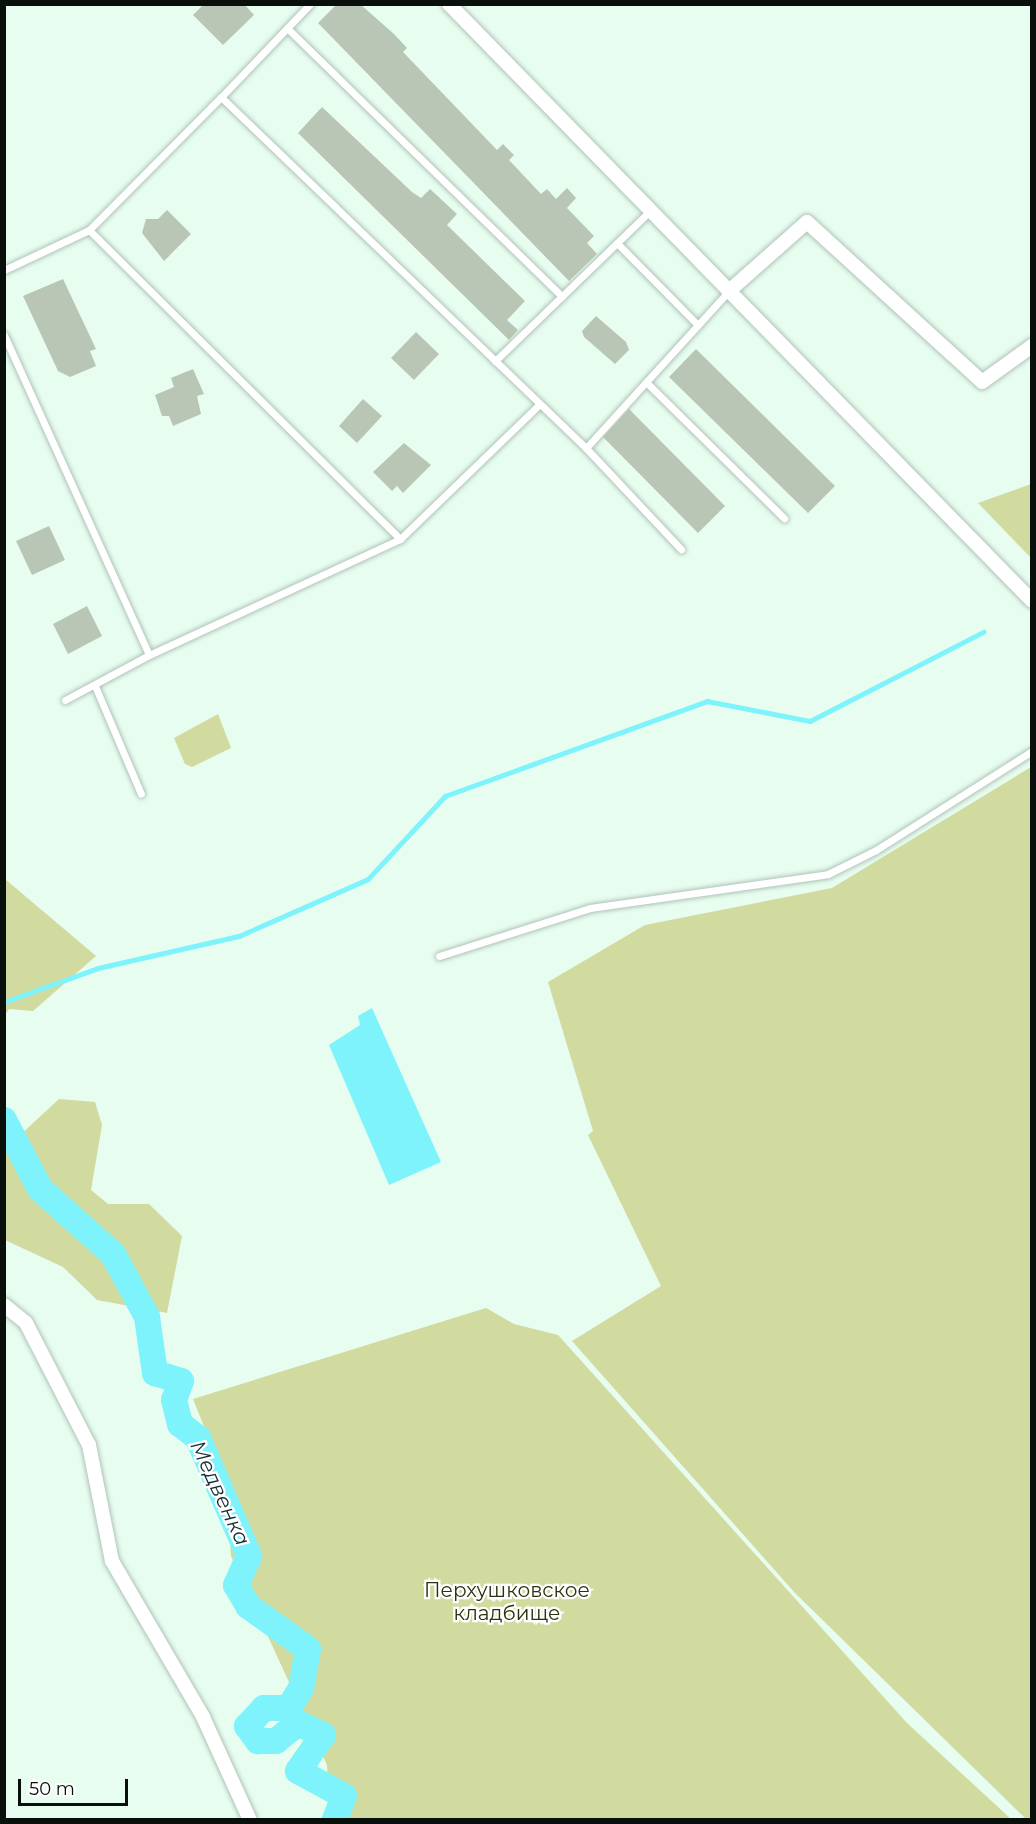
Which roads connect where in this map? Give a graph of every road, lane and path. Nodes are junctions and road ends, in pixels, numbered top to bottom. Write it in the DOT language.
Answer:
graph roads {
  1 [pos="310,4"];
  2 [pos="448,4"];
  3 [pos="287,28"];
  4 [pos="220,97"];
  5 [pos="650,211"];
  6 [pos="89,230"];
  7 [pos="617,243"];
  8 [pos="4,270"];
  9 [pos="729,291"];
  10 [pos="562,296"];
  11 [pos="698,325"];
  12 [pos="4,334"];
  13 [pos="1032,345"];
  14 [pos="495,361"];
  15 [pos="646,382"];
  16 [pos="540,404"];
  17 [pos="586,448"];
  18 [pos="784,518"];
  19 [pos="400,538"];
  20 [pos="681,549"];
  21 [pos="1032,601"];
  22 [pos="149,655"];
  23 [pos="95,686"];
  24 [pos="65,700"];
  25 [pos="1032,751"];
  26 [pos="141,794"];
  27 [pos="439,956"];
  28 [pos="4,1305"];
  29 [pos="250,1820"];
  1 -- 3 [label="lane"];
  2 -- 5 [label="street"];
  3 -- 4 [label="lane"];
  3 -- 10 [label="lane"];
  4 -- 6 [label="lane"];
  4 -- 14 [label="lane"];
  5 -- 7 [label="lane"];
  5 -- 9 [label="street"];
  6 -- 8 [label="lane"];
  6 -- 19 [label="lane"];
  7 -- 10 [label="lane"];
  7 -- 11 [label="lane"];
  9 -- 11 [label="lane"];
  9 -- 13 [label="street"];
  9 -- 21 [label="street"];
  10 -- 14 [label="lane"];
  11 -- 15 [label="lane"];
  12 -- 22 [label="lane"];
  14 -- 16 [label="lane"];
  15 -- 17 [label="lane"];
  15 -- 18 [label="lane"];
  16 -- 17 [label="lane"];
  16 -- 19 [label="lane"];
  17 -- 20 [label="lane"];
  19 -- 22 [label="lane"];
  22 -- 23 [label="lane"];
  23 -- 24 [label="lane"];
  23 -- 26 [label="lane"];
  25 -- 27 [label="lane"];
  28 -- 29 [label="street"];
}
